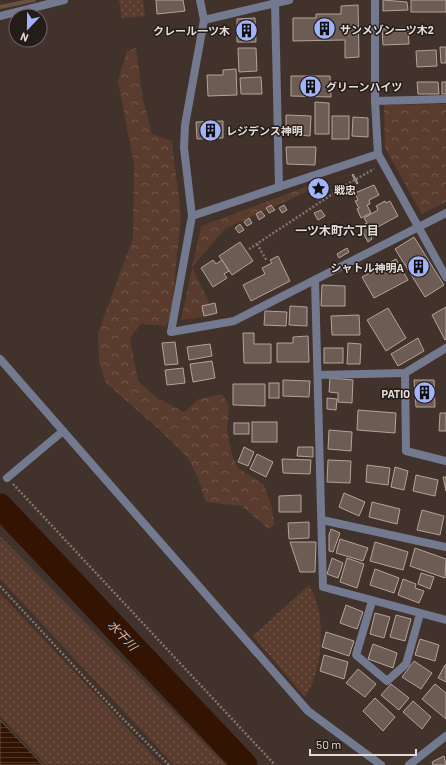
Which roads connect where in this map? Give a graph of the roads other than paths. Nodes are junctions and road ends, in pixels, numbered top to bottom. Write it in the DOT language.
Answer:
graph roads {
  1 [pos="64,0"];
  2 [pos="200,0"];
  3 [pos="290,0"];
  4 [pos="375,0"];
  5 [pos="275,2"];
  6 [pos="0,16"];
  7 [pos="204,20"];
  8 [pos="446,99"];
  9 [pos="375,101"];
  10 [pos="378,154"];
  11 [pos="279,187"];
  12 [pos="446,213"];
  13 [pos="192,216"];
  14 [pos="418,226"];
  15 [pos="446,277"];
  16 [pos="316,280"];
  17 [pos="446,348"];
  18 [pos="0,359"];
  19 [pos="405,373"];
  20 [pos="318,375"];
  21 [pos="63,431"];
  22 [pos="446,461"];
  23 [pos="7,478"];
  24 [pos="322,520"];
  25 [pos="446,546"];
  26 [pos="372,601"];
  27 [pos="420,614"];
  28 [pos="446,620"];
  29 [pos="446,736"];
  30 [pos="382,765"];
  31 [pos="408,765"];
  1 -- 6 [label="street"];
  2 -- 7 [label="street"];
  3 -- 5 [label="street"];
  4 -- 9 [label="street"];
  5 -- 7 [label="street"];
  5 -- 11 [label="street"];
  7 -- 13 [label="street"];
  8 -- 9 [label="street"];
  9 -- 10 [label="street"];
  10 -- 11 [label="street"];
  10 -- 14 [label="street"];
  11 -- 13 [label="street"];
  12 -- 14 [label="street"];
  13 -- 16 [label="street"];
  14 -- 15 [label="street"];
  14 -- 16 [label="street"];
  16 -- 20 [label="street"];
  17 -- 19 [label="street"];
  18 -- 21 [label="street"];
  19 -- 20 [label="street"];
  19 -- 22 [label="street"];
  20 -- 24 [label="street"];
  21 -- 23 [label="street"];
  21 -- 30 [label="street"];
  24 -- 25 [label="street"];
  24 -- 26 [label="street"];
  26 -- 27 [label="street"];
  26 -- 27 [label="street"];
  27 -- 28 [label="street"];
  29 -- 31 [label="street"];
}
